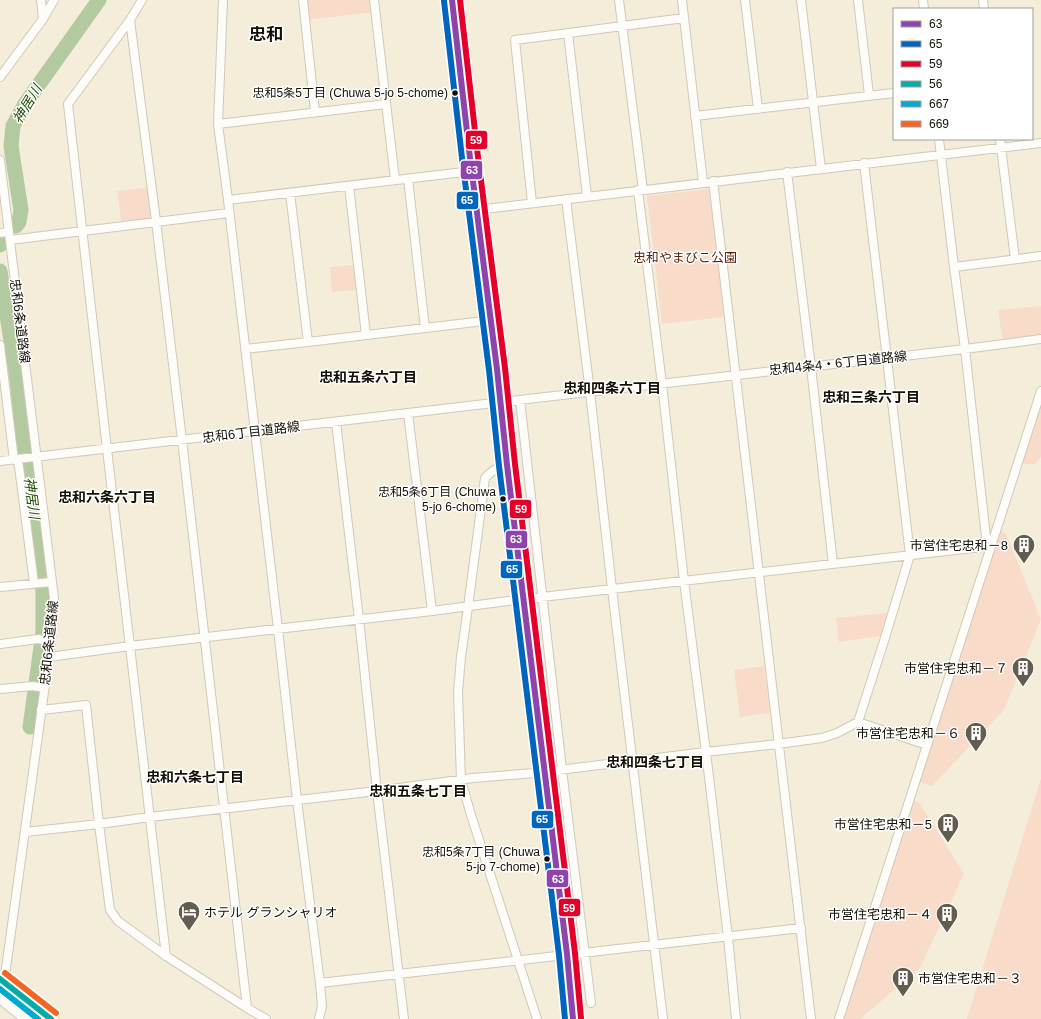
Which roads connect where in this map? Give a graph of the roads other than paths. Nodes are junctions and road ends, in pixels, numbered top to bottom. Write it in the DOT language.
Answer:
graph roads {
  1 [pos="41,0"];
  2 [pos="54,0"];
  3 [pos="142,0"];
  4 [pos="223,0"];
  5 [pos="303,0"];
  6 [pos="374,0"];
  7 [pos="452,0"];
  8 [pos="619,0"];
  9 [pos="682,0"];
  10 [pos="745,0"];
  11 [pos="801,0"];
  12 [pos="858,0"];
  13 [pos="684,18"];
  14 [pos="42,19"];
  15 [pos="130,20"];
  16 [pos="622,26"];
  17 [pos="568,33"];
  18 [pos="0,77"];
  19 [pos="893,93"];
  20 [pos="868,95"];
  21 [pos="813,102"];
  22 [pos="386,104"];
  23 [pos="758,108"];
  24 [pos="315,112"];
  25 [pos="695,116"];
  26 [pos="218,124"];
  27 [pos="939,140"];
  28 [pos="1000,143"];
  29 [pos="1041,143"];
  30 [pos="941,154"];
  31 [pos="0,160"];
  32 [pos="864,163"];
  33 [pos="821,169"];
  34 [pos="472,171"];
  35 [pos="787,172"];
  36 [pos="408,179"];
  37 [pos="395,180"];
  38 [pos="713,181"];
  39 [pos="703,182"];
  40 [pos="349,186"];
  41 [pos="640,190"];
  42 [pos="290,193"];
  43 [pos="587,196"];
  44 [pos="566,199"];
  45 [pos="228,200"];
  46 [pos="532,203"];
  47 [pos="477,210"];
  48 [pos="229,213"];
  49 [pos="156,222"];
  50 [pos="82,231"];
  51 [pos="0,233"];
  52 [pos="10,236"];
  53 [pos="1041,256"];
  54 [pos="1016,259"];
  55 [pos="954,267"];
  56 [pos="492,320"];
  57 [pos="425,328"];
  58 [pos="366,335"];
  59 [pos="1041,339"];
  60 [pos="308,342"];
  61 [pos="0,345"];
  62 [pos="245,349"];
  63 [pos="965,349"];
  64 [pos="888,358"];
  65 [pos="811,367"];
  66 [pos="735,375"];
  67 [pos="662,384"];
  68 [pos="1041,391"];
  69 [pos="590,392"];
  70 [pos="520,400"];
  71 [pos="502,402"];
  72 [pos="408,413"];
  73 [pos="336,422"];
  74 [pos="255,432"];
  75 [pos="182,440"];
  76 [pos="107,449"];
  77 [pos="24,458"];
  78 [pos="0,461"];
  79 [pos="507,465"];
  80 [pos="989,546"];
  81 [pos="910,556"];
  82 [pos="833,564"];
  83 [pos="758,572"];
  84 [pos="684,581"];
  85 [pos="42,582"];
  86 [pos="0,587"];
  87 [pos="612,589"];
  88 [pos="542,597"];
  89 [pos="524,599"];
  90 [pos="468,607"];
  91 [pos="432,611"];
  92 [pos="359,619"];
  93 [pos="278,629"];
  94 [pos="205,637"];
  95 [pos="49,641"];
  96 [pos="0,644"];
  97 [pos="130,646"];
  98 [pos="49,657"];
  99 [pos="39,687"];
  100 [pos="0,690"];
  101 [pos="41,710"];
  102 [pos="858,722"];
  103 [pos="778,744"];
  104 [pos="927,745"];
  105 [pos="706,752"];
  106 [pos="633,761"];
  107 [pos="562,769"];
  108 [pos="546,772"];
  109 [pos="461,780"];
  110 [pos="377,791"];
  111 [pos="297,800"];
  112 [pos="224,808"];
  113 [pos="150,817"];
  114 [pos="99,824"];
  115 [pos="25,832"];
  116 [pos="800,928"];
  117 [pos="728,937"];
  118 [pos="654,946"];
  119 [pos="585,952"];
  120 [pos="567,954"];
  121 [pos="166,956"];
  122 [pos="517,960"];
  123 [pos="399,974"];
  124 [pos="320,983"];
  125 [pos="1,986"];
  126 [pos="591,1003"];
  127 [pos="247,1008"];
  128 [pos="30,1019"];
  129 [pos="51,1019"];
  130 [pos="266,1019"];
  131 [pos="319,1019"];
  132 [pos="404,1019"];
  133 [pos="537,1019"];
  134 [pos="573,1019"];
  135 [pos="663,1019"];
  136 [pos="736,1019"];
  137 [pos="811,1019"];
  138 [pos="839,1019"];
  1 -- 14 [label="street"];
  2 -- 14 [label="street"];
  3 -- 15 [label="street"];
  4 -- 26 [label="street"];
  5 -- 24 [label="street"];
  6 -- 22 [label="street"];
  7 -- 34 [label="main road"];
  8 -- 16 [label="street"];
  9 -- 13 [label="street"];
  10 -- 23 [label="street"];
  11 -- 21 [label="street"];
  12 -- 20 [label="street"];
  13 -- 16 [label="street"];
  13 -- 25 [label="street"];
  14 -- 18 [label="street"];
  15 -- 49 [label="street"];
  15 -- 50 [label="street"];
  16 -- 17 [label="street"];
  16 -- 41 [label="street"];
  17 -- 43 [label="street"];
  17 -- 46 [label="street"];
  19 -- 20 [label="street"];
  20 -- 21 [label="street"];
  21 -- 23 [label="street"];
  21 -- 33 [label="street"];
  22 -- 24 [label="street"];
  22 -- 37 [label="street"];
  23 -- 25 [label="street"];
  24 -- 26 [label="street"];
  25 -- 39 [label="street"];
  26 -- 45 [label="street"];
  27 -- 30 [label="street"];
  28 -- 29 [label="street"];
  28 -- 30 [label="street"];
  28 -- 54 [label="street"];
  30 -- 32 [label="street"];
  30 -- 55 [label="street"];
  31 -- 52 [label="street, 忠和6条道路線"];
  32 -- 33 [label="street"];
  32 -- 64 [label="street"];
  33 -- 35 [label="street"];
  34 -- 36 [label="street"];
  34 -- 47 [label="main road"];
  35 -- 38 [label="street"];
  35 -- 65 [label="street"];
  36 -- 37 [label="street"];
  36 -- 57 [label="street"];
  37 -- 40 [label="street"];
  38 -- 39 [label="street"];
  38 -- 66 [label="street"];
  39 -- 41 [label="street"];
  40 -- 42 [label="street"];
  40 -- 58 [label="street"];
  41 -- 43 [label="street"];
  41 -- 67 [label="street"];
  42 -- 45 [label="street"];
  42 -- 60 [label="street"];
  43 -- 44 [label="street"];
  44 -- 46 [label="street"];
  44 -- 69 [label="street"];
  45 -- 48 [label="street"];
  46 -- 47 [label="street"];
  47 -- 56 [label="main road"];
  48 -- 49 [label="street"];
  48 -- 62 [label="street"];
  49 -- 50 [label="street"];
  49 -- 75 [label="street"];
  50 -- 52 [label="street"];
  50 -- 76 [label="street"];
  51 -- 52 [label="street"];
  52 -- 77 [label="street, 忠和6条道路線"];
  53 -- 54 [label="street"];
  54 -- 55 [label="street"];
  55 -- 63 [label="street"];
  56 -- 57 [label="street"];
  56 -- 71 [label="main road"];
  57 -- 58 [label="street"];
  58 -- 60 [label="street"];
  59 -- 63 [label="street, 忠和4条4・6丁目道路線"];
  60 -- 62 [label="street"];
  61 -- 77 [label="street"];
  62 -- 74 [label="street"];
  63 -- 64 [label="street, 忠和4条4・6丁目道路線"];
  63 -- 80 [label="street"];
  64 -- 65 [label="street, 忠和4条4・6丁目道路線"];
  64 -- 81 [label="street"];
  65 -- 66 [label="street, 忠和4条4・6丁目道路線"];
  65 -- 82 [label="street"];
  66 -- 67 [label="street, 忠和4条4・6丁目道路線"];
  66 -- 83 [label="street"];
  67 -- 69 [label="street, 忠和4条4・6丁目道路線"];
  67 -- 84 [label="street"];
  68 -- 80 [label="street"];
  69 -- 70 [label="street, 忠和4条4・6丁目道路線"];
  69 -- 87 [label="street"];
  70 -- 71 [label="street, 忠和4条4・6丁目道路線"];
  70 -- 88 [label="street"];
  71 -- 72 [label="street, 忠和6丁目道路線"];
  71 -- 79 [label="main road"];
  72 -- 73 [label="street, 忠和6丁目道路線"];
  72 -- 91 [label="street"];
  73 -- 74 [label="street, 忠和6丁目道路線"];
  73 -- 92 [label="street"];
  74 -- 75 [label="street, 忠和6丁目道路線"];
  74 -- 93 [label="street"];
  75 -- 76 [label="street, 忠和6丁目道路線"];
  75 -- 94 [label="street"];
  76 -- 77 [label="street, 忠和6丁目道路線"];
  76 -- 97 [label="street"];
  77 -- 78 [label="street, 忠和6丁目道路線"];
  77 -- 85 [label="street"];
  77 -- 85 [label="street, 忠和6条道路線"];
  79 -- 89 [label="main road"];
  79 -- 90 [label="street"];
  80 -- 81 [label="street"];
  80 -- 104 [label="street"];
  81 -- 82 [label="street"];
  81 -- 102 [label="street"];
  82 -- 83 [label="street"];
  83 -- 84 [label="street"];
  83 -- 103 [label="street"];
  84 -- 87 [label="street"];
  84 -- 105 [label="street"];
  85 -- 86 [label="street"];
  85 -- 95 [label="street, 忠和6条道路線"];
  87 -- 88 [label="street"];
  87 -- 106 [label="street"];
  88 -- 89 [label="street"];
  88 -- 107 [label="street"];
  89 -- 90 [label="street"];
  89 -- 108 [label="main road"];
  90 -- 91 [label="street"];
  90 -- 109 [label="street"];
  91 -- 92 [label="street"];
  92 -- 93 [label="street"];
  92 -- 110 [label="street"];
  93 -- 94 [label="street"];
  93 -- 111 [label="street"];
  94 -- 97 [label="street"];
  94 -- 112 [label="street"];
  95 -- 96 [label="street"];
  95 -- 98 [label="street, 忠和6条道路線"];
  97 -- 98 [label="street"];
  97 -- 113 [label="street"];
  98 -- 99 [label="street, 忠和6条道路線"];
  99 -- 100 [label="street"];
  99 -- 101 [label="street, 忠和6条道路線"];
  101 -- 114 [label="street"];
  101 -- 115 [label="street, 忠和6条道路線"];
  102 -- 103 [label="street"];
  102 -- 104 [label="street"];
  103 -- 105 [label="street"];
  103 -- 116 [label="street"];
  104 -- 138 [label="street"];
  105 -- 106 [label="street"];
  105 -- 117 [label="street"];
  106 -- 107 [label="street"];
  106 -- 118 [label="street"];
  107 -- 108 [label="street"];
  107 -- 119 [label="street"];
  108 -- 109 [label="street"];
  108 -- 120 [label="main road"];
  109 -- 110 [label="street"];
  109 -- 122 [label="street"];
  110 -- 111 [label="street"];
  110 -- 123 [label="street"];
  111 -- 112 [label="street"];
  111 -- 124 [label="street"];
  112 -- 113 [label="street"];
  112 -- 127 [label="street"];
  113 -- 114 [label="street"];
  113 -- 121 [label="street"];
  114 -- 115 [label="street"];
  114 -- 121 [label="street"];
  115 -- 125 [label="street, 忠和6条道路線"];
  116 -- 117 [label="street"];
  116 -- 137 [label="street"];
  117 -- 118 [label="street"];
  117 -- 136 [label="street"];
  118 -- 119 [label="street"];
  118 -- 135 [label="street"];
  119 -- 120 [label="street"];
  119 -- 126 [label="street"];
  120 -- 122 [label="street"];
  120 -- 134 [label="main road"];
  121 -- 127 [label="street"];
  122 -- 123 [label="street"];
  122 -- 133 [label="street"];
  123 -- 124 [label="street"];
  123 -- 132 [label="street"];
  124 -- 131 [label="street"];
  125 -- 128 [label="highway"];
  125 -- 129 [label="highway"];
  127 -- 130 [label="street"];
}
